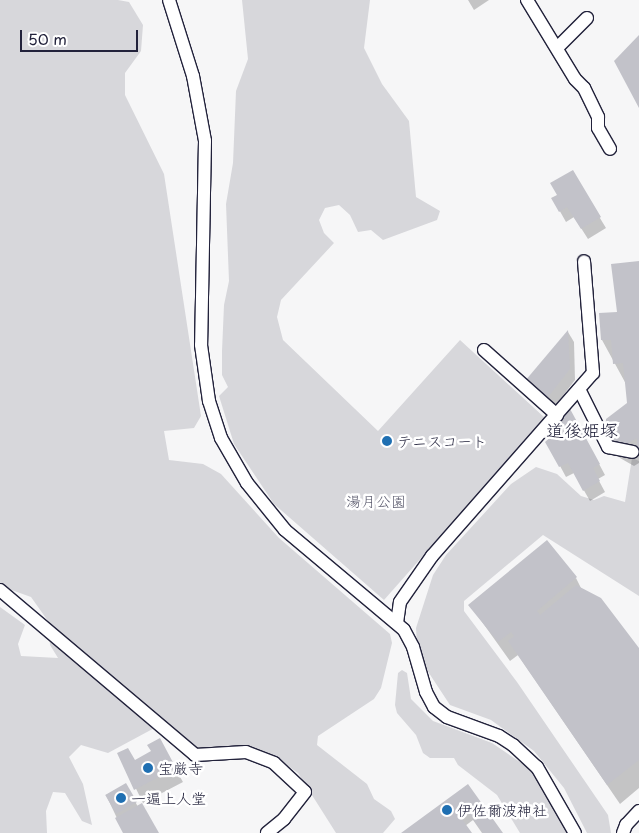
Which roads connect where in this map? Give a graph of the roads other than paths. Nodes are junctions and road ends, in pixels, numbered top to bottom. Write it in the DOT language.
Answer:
graph roads {
  1 [pos="168,0"];
  2 [pos="527,0"];
  3 [pos="587,18"];
  4 [pos="558,47"];
  5 [pos="610,149"];
  6 [pos="584,261"];
  7 [pos="484,350"];
  8 [pos="579,389"];
  9 [pos="557,414"];
  10 [pos="633,452"];
  11 [pos="0,590"];
  12 [pos="397,623"];
  13 [pos="639,811"];
  14 [pos="267,833"];
  15 [pos="575,833"];
  16 [pos="624,833"];
  1 -- 12 [label="street"];
  2 -- 4 [label="street"];
  3 -- 4 [label="street"];
  4 -- 5 [label="street"];
  6 -- 8 [label="street"];
  7 -- 9 [label="street"];
  8 -- 9 [label="street"];
  8 -- 10 [label="street"];
  9 -- 12 [label="street"];
  11 -- 14 [label="street"];
  12 -- 15 [label="street"];
  13 -- 16 [label="street"];
}
